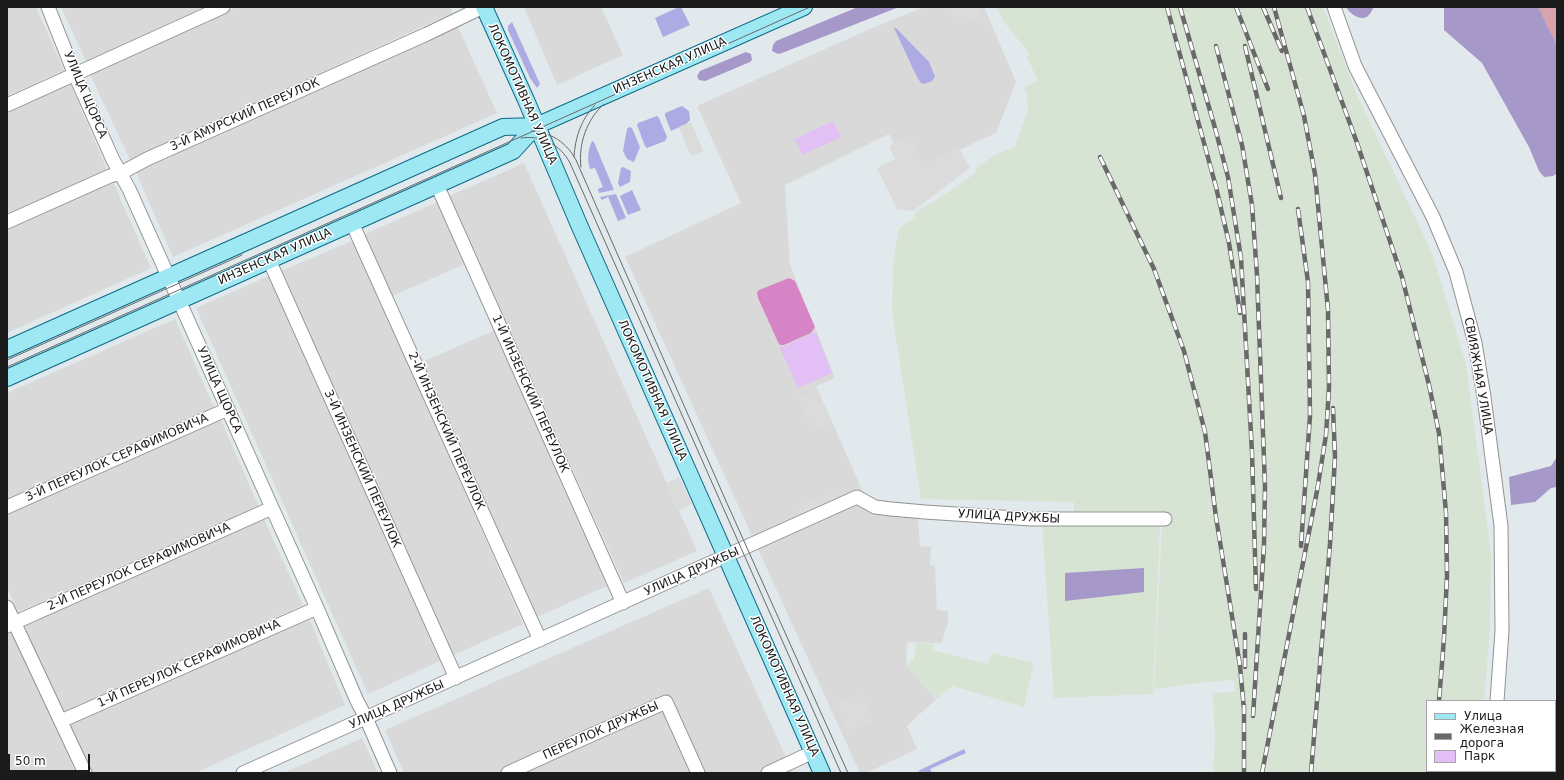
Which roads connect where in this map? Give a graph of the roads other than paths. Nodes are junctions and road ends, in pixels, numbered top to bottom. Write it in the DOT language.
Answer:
graph roads {
  1 [pos="48,7"];
  2 [pos="223,7"];
  3 [pos="483,7"];
  4 [pos="804,7"];
  5 [pos="1334,7"];
  6 [pos="75,75"];
  7 [pos="7,105"];
  8 [pos="536,126"];
  9 [pos="122,173"];
  10 [pos="437,184"];
  11 [pos="7,222"];
  12 [pos="352,223"];
  13 [pos="269,260"];
  14 [pos="169,277"];
  15 [pos="179,300"];
  16 [pos="7,349"];
  17 [pos="7,378"];
  18 [pos="228,409"];
  19 [pos="7,507"];
  20 [pos="272,508"];
  21 [pos="1165,519"];
  22 [pos="727,557"];
  23 [pos="623,603"];
  24 [pos="7,607"];
  25 [pos="317,608"];
  26 [pos="10,624"];
  27 [pos="540,640"];
  28 [pos="456,678"];
  29 [pos="1497,700"];
  30 [pos="366,718"];
  31 [pos="61,721"];
  32 [pos="813,752"];
  33 [pos="85,773"];
  34 [pos="243,773"];
  35 [pos="390,773"];
  36 [pos="508,773"];
  37 [pos="698,773"];
  38 [pos="768,773"];
  39 [pos="822,773"];
  1 -- 6 [label="street, УЛИЦА ЩОРСА"];
  2 -- 6 [label="street"];
  3 -- 8 [label="main road, ЛОКОМОТИВНАЯ УЛИЦА"];
  3 -- 9 [label="street, 3-Й АМУРСКИЙ ПЕРЕУЛОК"];
  4 -- 8 [label="main road, ИНЗЕНСКАЯ УЛИЦА"];
  5 -- 29 [label="street, СВИЯЖНАЯ УЛИЦА"];
  6 -- 7 [label="street"];
  6 -- 9 [label="street, УЛИЦА ЩОРСА"];
  8 -- 10 [label="main road, ИНЗЕНСКАЯ УЛИЦА"];
  8 -- 14 [label="main road, ИНЗЕНСКАЯ УЛИЦА"];
  8 -- 22 [label="main road, ЛОКОМОТИВНАЯ УЛИЦА"];
  9 -- 11 [label="street, 3-Й АМУРСКИЙ ПЕРЕУЛОК"];
  9 -- 14 [label="street, УЛИЦА ЩОРСА"];
  10 -- 12 [label="main road, ИНЗЕНСКАЯ УЛИЦА"];
  10 -- 23 [label="street, 1-Й ИНЗЕНСКИЙ ПЕРЕУЛОК"];
  12 -- 13 [label="main road, ИНЗЕНСКАЯ УЛИЦА"];
  12 -- 27 [label="street, 2-Й ИНЗЕНСКИЙ ПЕРЕУЛОК"];
  13 -- 15 [label="main road, ИНЗЕНСКАЯ УЛИЦА"];
  13 -- 28 [label="street, 3-Й ИНЗЕНСКИЙ ПЕРЕУЛОК"];
  14 -- 15 [label="street, УЛИЦА ЩОРСА"];
  14 -- 16 [label="main road, ИНЗЕНСКАЯ УЛИЦА"];
  15 -- 17 [label="main road, ИНЗЕНСКАЯ УЛИЦА"];
  15 -- 18 [label="street, УЛИЦА ЩОРСА"];
  18 -- 19 [label="street, 3-Й ПЕРЕУЛОК СЕРАФИМОВИЧА"];
  18 -- 20 [label="street, УЛИЦА ЩОРСА"];
  20 -- 25 [label="street, УЛИЦА ЩОРСА"];
  20 -- 26 [label="street, 2-Й ПЕРЕУЛОК СЕРАФИМОВИЧА"];
  21 -- 22 [label="street, УЛИЦА ДРУЖБЫ"];
  22 -- 23 [label="street, УЛИЦА ДРУЖБЫ"];
  22 -- 32 [label="main road, ЛОКОМОТИВНАЯ УЛИЦА"];
  23 -- 27 [label="street, УЛИЦА ДРУЖБЫ"];
  24 -- 26 [label="street"];
  25 -- 30 [label="street, УЛИЦА ЩОРСА"];
  25 -- 31 [label="street, 1-Й ПЕРЕУЛОК СЕРАФИМОВИЧА"];
  26 -- 31 [label="street"];
  27 -- 28 [label="street, УЛИЦА ДРУЖБЫ"];
  28 -- 30 [label="street, УЛИЦА ДРУЖБЫ"];
  30 -- 34 [label="street, УЛИЦА ДРУЖБЫ"];
  30 -- 35 [label="street, УЛИЦА ЩОРСА"];
  31 -- 33 [label="street"];
  32 -- 38 [label="street"];
  32 -- 39 [label="main road, ЛОКОМОТИВНАЯ УЛИЦА"];
  36 -- 37 [label="street, ПЕРЕУЛОК ДРУЖБЫ"];
}
